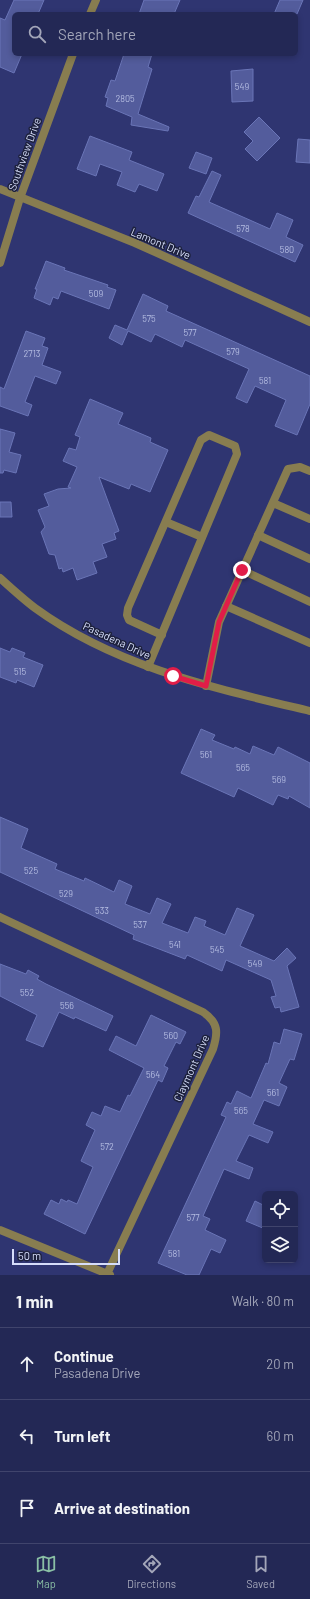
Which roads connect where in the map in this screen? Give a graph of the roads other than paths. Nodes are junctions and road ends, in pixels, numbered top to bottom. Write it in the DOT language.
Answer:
graph roads {
  1 [pos="96,0"];
  2 [pos="91,12"];
  3 [pos="72,56"];
  4 [pos="0,189"];
  5 [pos="20,198"];
  6 [pos="0,263"];
  7 [pos="310,322"];
  8 [pos="310,471"];
  9 [pos="273,503"];
  10 [pos="310,519"];
  11 [pos="166,522"];
  12 [pos="258,535"];
  13 [pos="202,537"];
  14 [pos="310,559"];
  15 [pos="242,570"];
  16 [pos="0,578"];
  17 [pos="310,602"];
  18 [pos="226,606"];
  19 [pos="162,635"];
  20 [pos="310,643"];
  21 [pos="148,667"];
  22 [pos="206,686"];
  23 [pos="310,710"];
  24 [pos="0,917"];
  25 [pos="0,1230"];
  26 [pos="109,1274"];
  1 -- 2 [label="street"];
  3 -- 5 [label="street, Southview Drive"];
  4 -- 5 [label="street, Lamont Drive"];
  5 -- 6 [label="street, Southview Drive"];
  5 -- 7 [label="street, Lamont Drive"];
  8 -- 9 [label="street"];
  9 -- 10 [label="street"];
  9 -- 12 [label="street"];
  11 -- 13 [label="street"];
  11 -- 13 [label="street"];
  11 -- 19 [label="street"];
  12 -- 14 [label="street"];
  12 -- 15 [label="street"];
  13 -- 19 [label="street"];
  15 -- 17 [label="street"];
  15 -- 18 [label="street"];
  16 -- 21 [label="street, Pasadena Drive"];
  18 -- 20 [label="street"];
  18 -- 22 [label="street"];
  19 -- 21 [label="street"];
  21 -- 22 [label="street, Pasadena Drive"];
  22 -- 23 [label="street, Pasadena Drive"];
  24 -- 26 [label="street, Claymont Drive"];
  25 -- 26 [label="street"];
}
